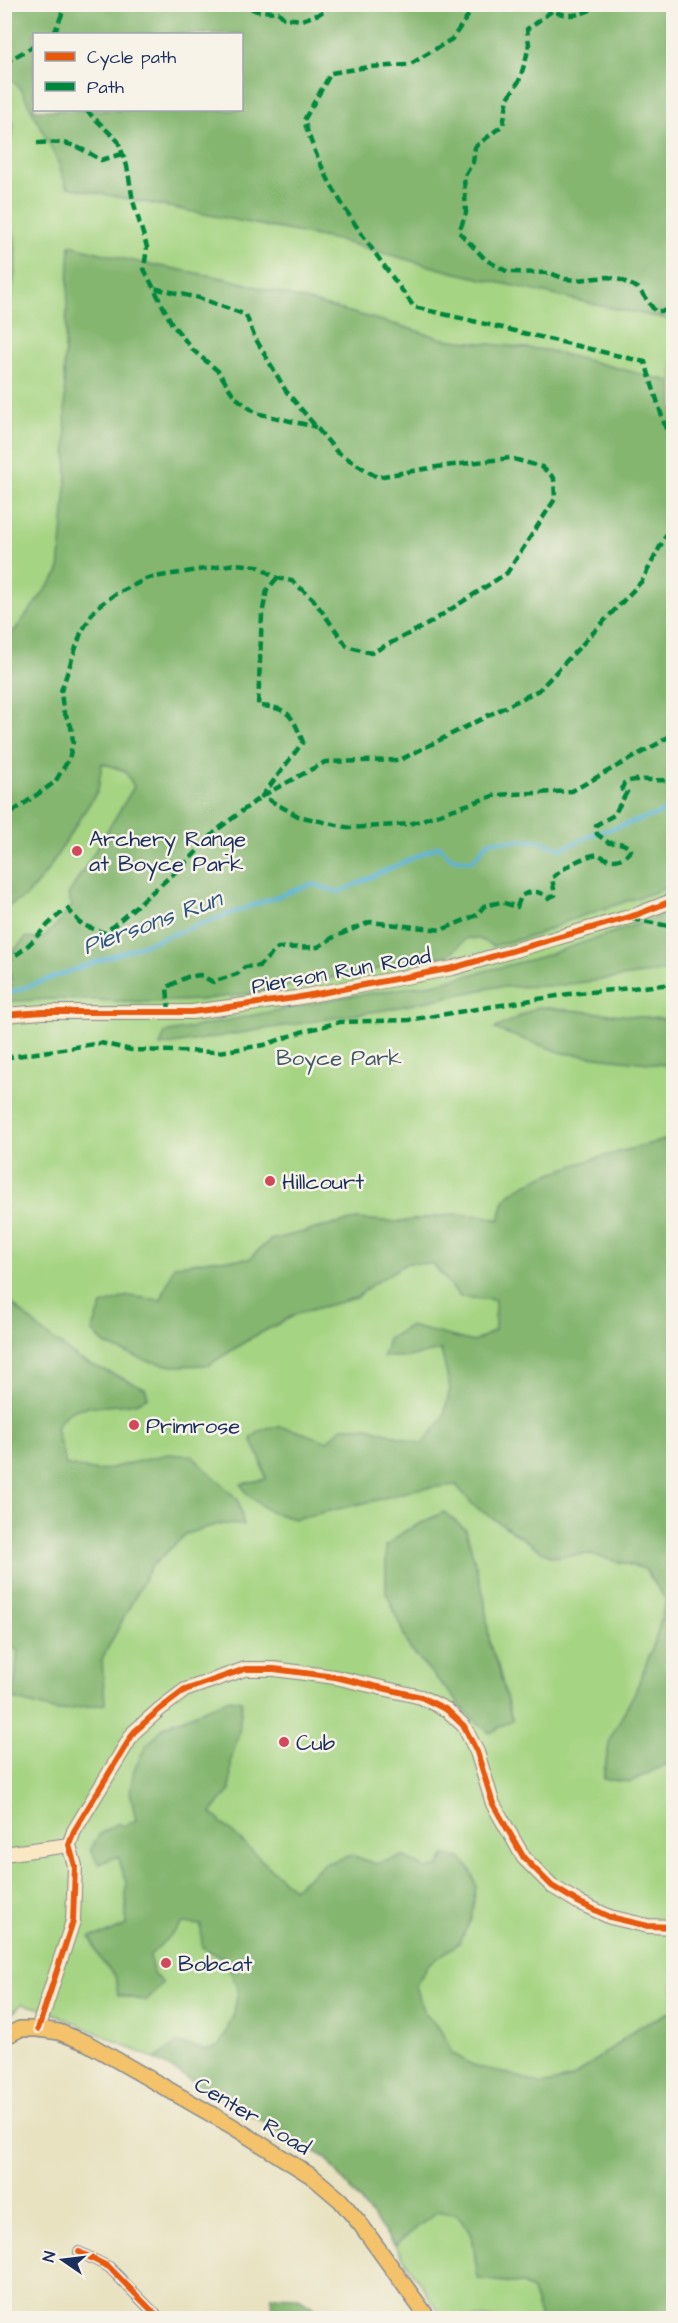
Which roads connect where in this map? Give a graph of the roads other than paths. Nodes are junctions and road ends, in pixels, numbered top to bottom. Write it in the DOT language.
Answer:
graph roads {
  1 [pos="674,900"];
  2 [pos="4,1015"];
  3 [pos="69,1845"];
  4 [pos="4,1854"];
  5 [pos="674,1927"];
  6 [pos="38,2029"];
  7 [pos="4,2037"];
  8 [pos="79,2252"];
  9 [pos="159,2319"];
  10 [pos="428,2319"];
  1 -- 2 [label="street, Pierson Run Road"];
  3 -- 4 [label="street"];
  3 -- 5 [label="street"];
  3 -- 6 [label="street"];
  6 -- 7 [label="main road, Center Road"];
  6 -- 10 [label="main road, Center Road"];
  8 -- 9 [label="street"];
}
